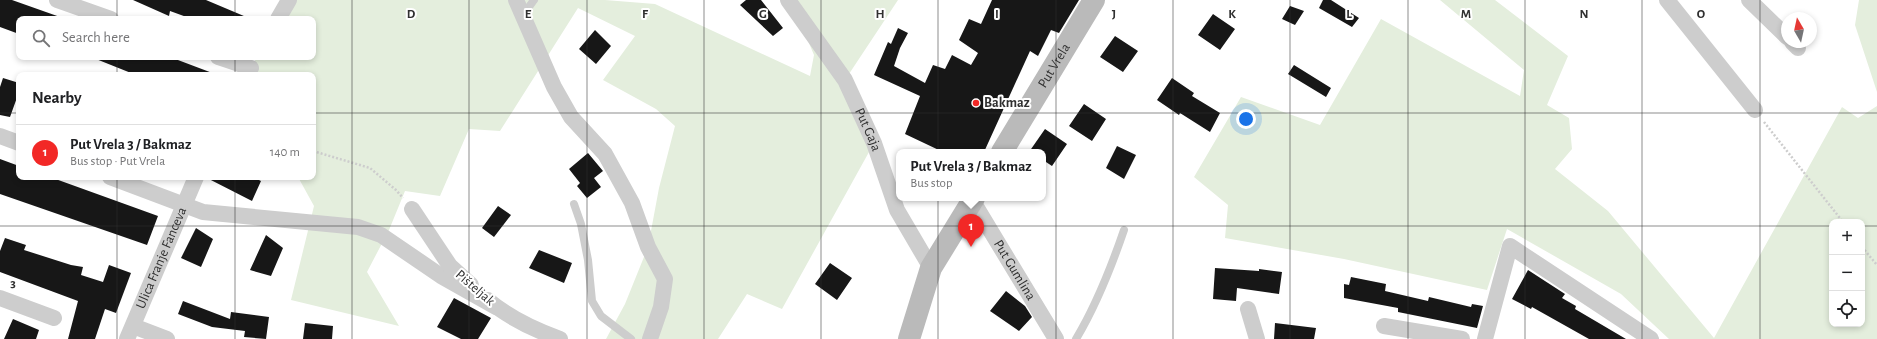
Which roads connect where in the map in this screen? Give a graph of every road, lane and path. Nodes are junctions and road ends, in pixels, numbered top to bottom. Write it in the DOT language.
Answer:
graph roads {
  1 [pos="57,0"];
  2 [pos="289,0"];
  3 [pos="516,0"];
  4 [pos="534,0"];
  5 [pos="788,0"];
  6 [pos="1094,0"];
  7 [pos="1667,0"];
  8 [pos="1749,0"];
  9 [pos="523,15"];
  10 [pos="102,16"];
  11 [pos="280,16"];
  12 [pos="1781,31"];
  13 [pos="228,60"];
  14 [pos="251,67"];
  15 [pos="1755,110"];
  16 [pos="0,136"];
  17 [pos="16,142"];
  18 [pos="1004,149"];
  19 [pos="316,152"];
  20 [pos="118,180"];
  21 [pos="195,180"];
  22 [pos="972,201"];
  23 [pos="974,201"];
  24 [pos="183,204"];
  25 [pos="574,204"];
  26 [pos="412,209"];
  27 [pos="1841,219"];
  28 [pos="1124,230"];
  29 [pos="1865,250"];
  30 [pos="1877,265"];
  31 [pos="931,268"];
  32 [pos="0,299"];
  33 [pos="496,306"];
  34 [pos="1248,309"];
  35 [pos="54,318"];
  36 [pos="1384,326"];
  37 [pos="130,333"];
  38 [pos="915,335"];
  39 [pos="167,339"];
  40 [pos="560,339"];
  41 [pos="631,339"];
  42 [pos="650,339"];
  43 [pos="1056,339"];
  44 [pos="1076,339"];
  45 [pos="1258,339"];
  46 [pos="1462,339"];
  47 [pos="1485,339"];
  48 [pos="1651,339"];
  1 -- 10 [label="street"];
  2 -- 11 [label="street"];
  3 -- 9 [label="street"];
  4 -- 9 [label="lane"];
  5 -- 31 [label="street, Put Gaja"];
  6 -- 18 [label="main road, Put Vrela"];
  7 -- 15 [label="street"];
  8 -- 12 [label="street"];
  9 -- 42 [label="street"];
  13 -- 14 [label="street"];
  15 -- 27 [label="path"];
  16 -- 17 [label="street"];
  19 -- 26 [label="path"];
  20 -- 24 [label="street"];
  21 -- 24 [label="street, Ulica Franje Fanceva"];
  22 -- 31 [label="main road"];
  23 -- 43 [label="street, Put Gumlina"];
  24 -- 33 [label="street"];
  24 -- 37 [label="street, Ulica Franje Fanceva"];
  25 -- 41 [label="lane"];
  26 -- 33 [label="street, Pišteljak"];
  28 -- 44 [label="lane"];
  29 -- 30 [label="path"];
  31 -- 38 [label="main road"];
  32 -- 35 [label="street"];
  33 -- 40 [label="street, Pišteljak"];
  34 -- 45 [label="street"];
  36 -- 46 [label="street"];
  37 -- 39 [label="street"];
  47 -- 48 [label="street"];
}
